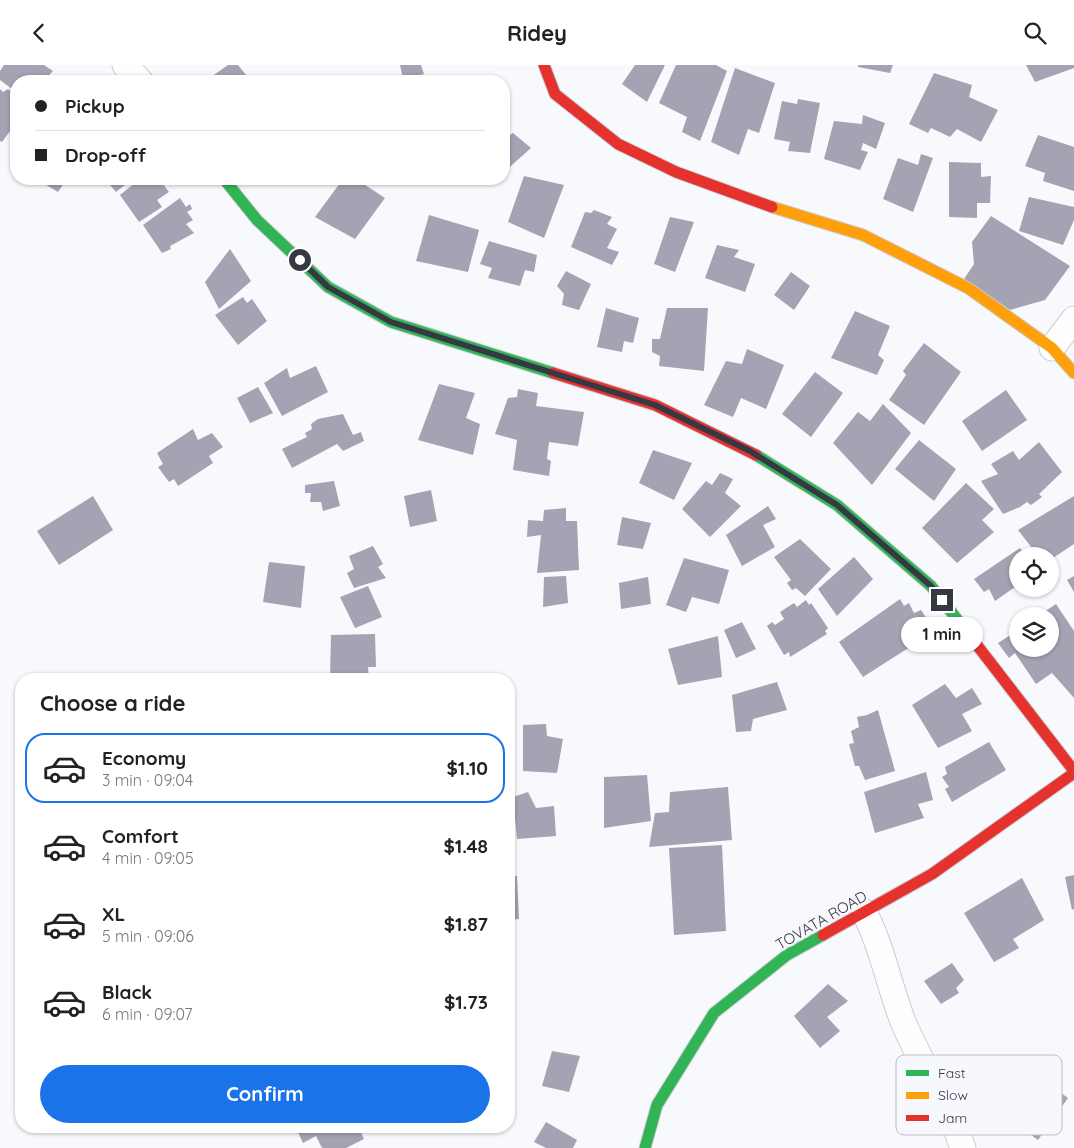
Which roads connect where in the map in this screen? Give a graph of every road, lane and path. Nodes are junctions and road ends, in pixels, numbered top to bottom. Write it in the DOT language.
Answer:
graph roads {
  1 [pos="125,65"];
  2 [pos="544,65"];
  3 [pos="134,75"];
  4 [pos="229,185"];
  5 [pos="1074,319"];
  6 [pos="1052,348"];
  7 [pos="1074,373"];
  8 [pos="1074,772"];
  9 [pos="864,912"];
  10 [pos="919,1055"];
  11 [pos="958,1135"];
  12 [pos="645,1148"];
  13 [pos="963,1148"];
  1 -- 3 [label="street"];
  2 -- 6 [label="street"];
  4 -- 8 [label="street"];
  5 -- 6 [label="street"];
  6 -- 7 [label="street"];
  8 -- 9 [label="street, TOVATA ROAD"];
  9 -- 10 [label="street"];
  9 -- 12 [label="street, TOVATA ROAD"];
  11 -- 13 [label="street"];
}
